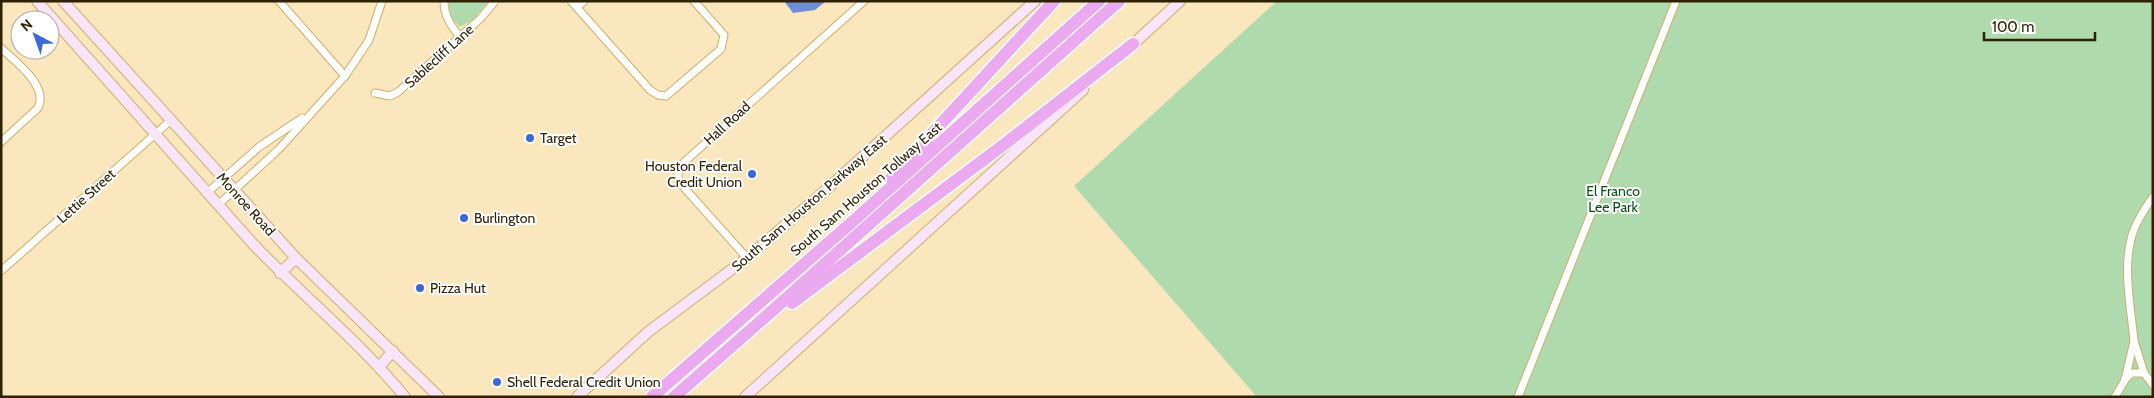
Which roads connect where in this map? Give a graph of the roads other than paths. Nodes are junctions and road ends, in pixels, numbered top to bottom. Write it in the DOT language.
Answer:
graph roads {
  1 [pos="37,1"];
  2 [pos="63,1"];
  3 [pos="280,1"];
  4 [pos="382,1"];
  5 [pos="444,1"];
  6 [pos="495,1"];
  7 [pos="571,1"];
  8 [pos="584,1"];
  9 [pos="694,1"];
  10 [pos="864,1"];
  11 [pos="1035,1"];
  12 [pos="1054,1"];
  13 [pos="1099,1"];
  14 [pos="1119,1"];
  15 [pos="1180,1"];
  16 [pos="1676,1"];
  17 [pos="577,7"];
  18 [pos="80,20"];
  19 [pos="65,32"];
  20 [pos="460,37"];
  21 [pos="1133,44"];
  22 [pos="1,48"];
  23 [pos="345,76"];
  24 [pos="375,93"];
  25 [pos="309,114"];
  26 [pos="170,121"];
  27 [pos="156,134"];
  28 [pos="1,142"];
  29 [pos="224,178"];
  30 [pos="235,190"];
  31 [pos="207,193"];
  32 [pos="2153,197"];
  33 [pos="218,205"];
  34 [pos="851,223"];
  35 [pos="296,258"];
  36 [pos="747,258"];
  37 [pos="1,271"];
  38 [pos="280,273"];
  39 [pos="764,319"];
  40 [pos="2134,341"];
  41 [pos="393,352"];
  42 [pos="380,366"];
  43 [pos="2144,374"];
  44 [pos="2125,380"];
  45 [pos="2153,385"];
  46 [pos="405,397"];
  47 [pos="439,397"];
  48 [pos="577,397"];
  49 [pos="652,397"];
  50 [pos="674,397"];
  51 [pos="745,397"];
  52 [pos="1518,397"];
  53 [pos="2115,397"];
  1 -- 19 [label="main road, Monroe Road"];
  2 -- 18 [label="main road, Monroe Road"];
  3 -- 23 [label="street"];
  4 -- 23 [label="street"];
  5 -- 20 [label="street"];
  6 -- 20 [label="street, Sablecliff Lane"];
  7 -- 17 [label="street"];
  8 -- 17 [label="street"];
  9 -- 17 [label="street"];
  10 -- 36 [label="street, Hall Road"];
  11 -- 36 [label="main road, South Sam Houston Parkway East"];
  12 -- 34 [label="highway"];
  13 -- 34 [label="highway, South Sam Houston Tollway East"];
  14 -- 39 [label="highway, South Sam Houston Tollway East"];
  15 -- 21 [label="main road"];
  16 -- 52 [label="street"];
  18 -- 19 [label="main road"];
  18 -- 26 [label="main road, Monroe Road"];
  19 -- 27 [label="main road, Monroe Road"];
  20 -- 24 [label="street, Sablecliff Lane"];
  21 -- 39 [label="highway"];
  21 -- 51 [label="main road"];
  22 -- 28 [label="street"];
  23 -- 25 [label="street"];
  25 -- 29 [label="street"];
  25 -- 30 [label="street"];
  26 -- 27 [label="street, Lettie Street"];
  26 -- 29 [label="main road, Monroe Road"];
  27 -- 31 [label="main road, Monroe Road"];
  27 -- 37 [label="street, Lettie Street"];
  29 -- 30 [label="main road, Monroe Road"];
  29 -- 31 [label="street"];
  30 -- 33 [label="street"];
  30 -- 35 [label="main road, Monroe Road"];
  31 -- 33 [label="main road, Monroe Road"];
  32 -- 40 [label="street"];
  33 -- 38 [label="main road, Monroe Road"];
  34 -- 49 [label="highway, South Sam Houston Tollway East"];
  35 -- 38 [label="main road"];
  35 -- 41 [label="main road, Monroe Road"];
  36 -- 48 [label="main road, South Sam Houston Parkway East"];
  38 -- 42 [label="main road, Monroe Road"];
  39 -- 50 [label="highway, South Sam Houston Tollway East"];
  40 -- 43 [label="street"];
  40 -- 44 [label="street"];
  41 -- 42 [label="main road"];
  41 -- 47 [label="main road, Monroe Road"];
  42 -- 46 [label="main road, Monroe Road"];
  43 -- 44 [label="street"];
  43 -- 45 [label="street"];
  44 -- 53 [label="street"];
}
